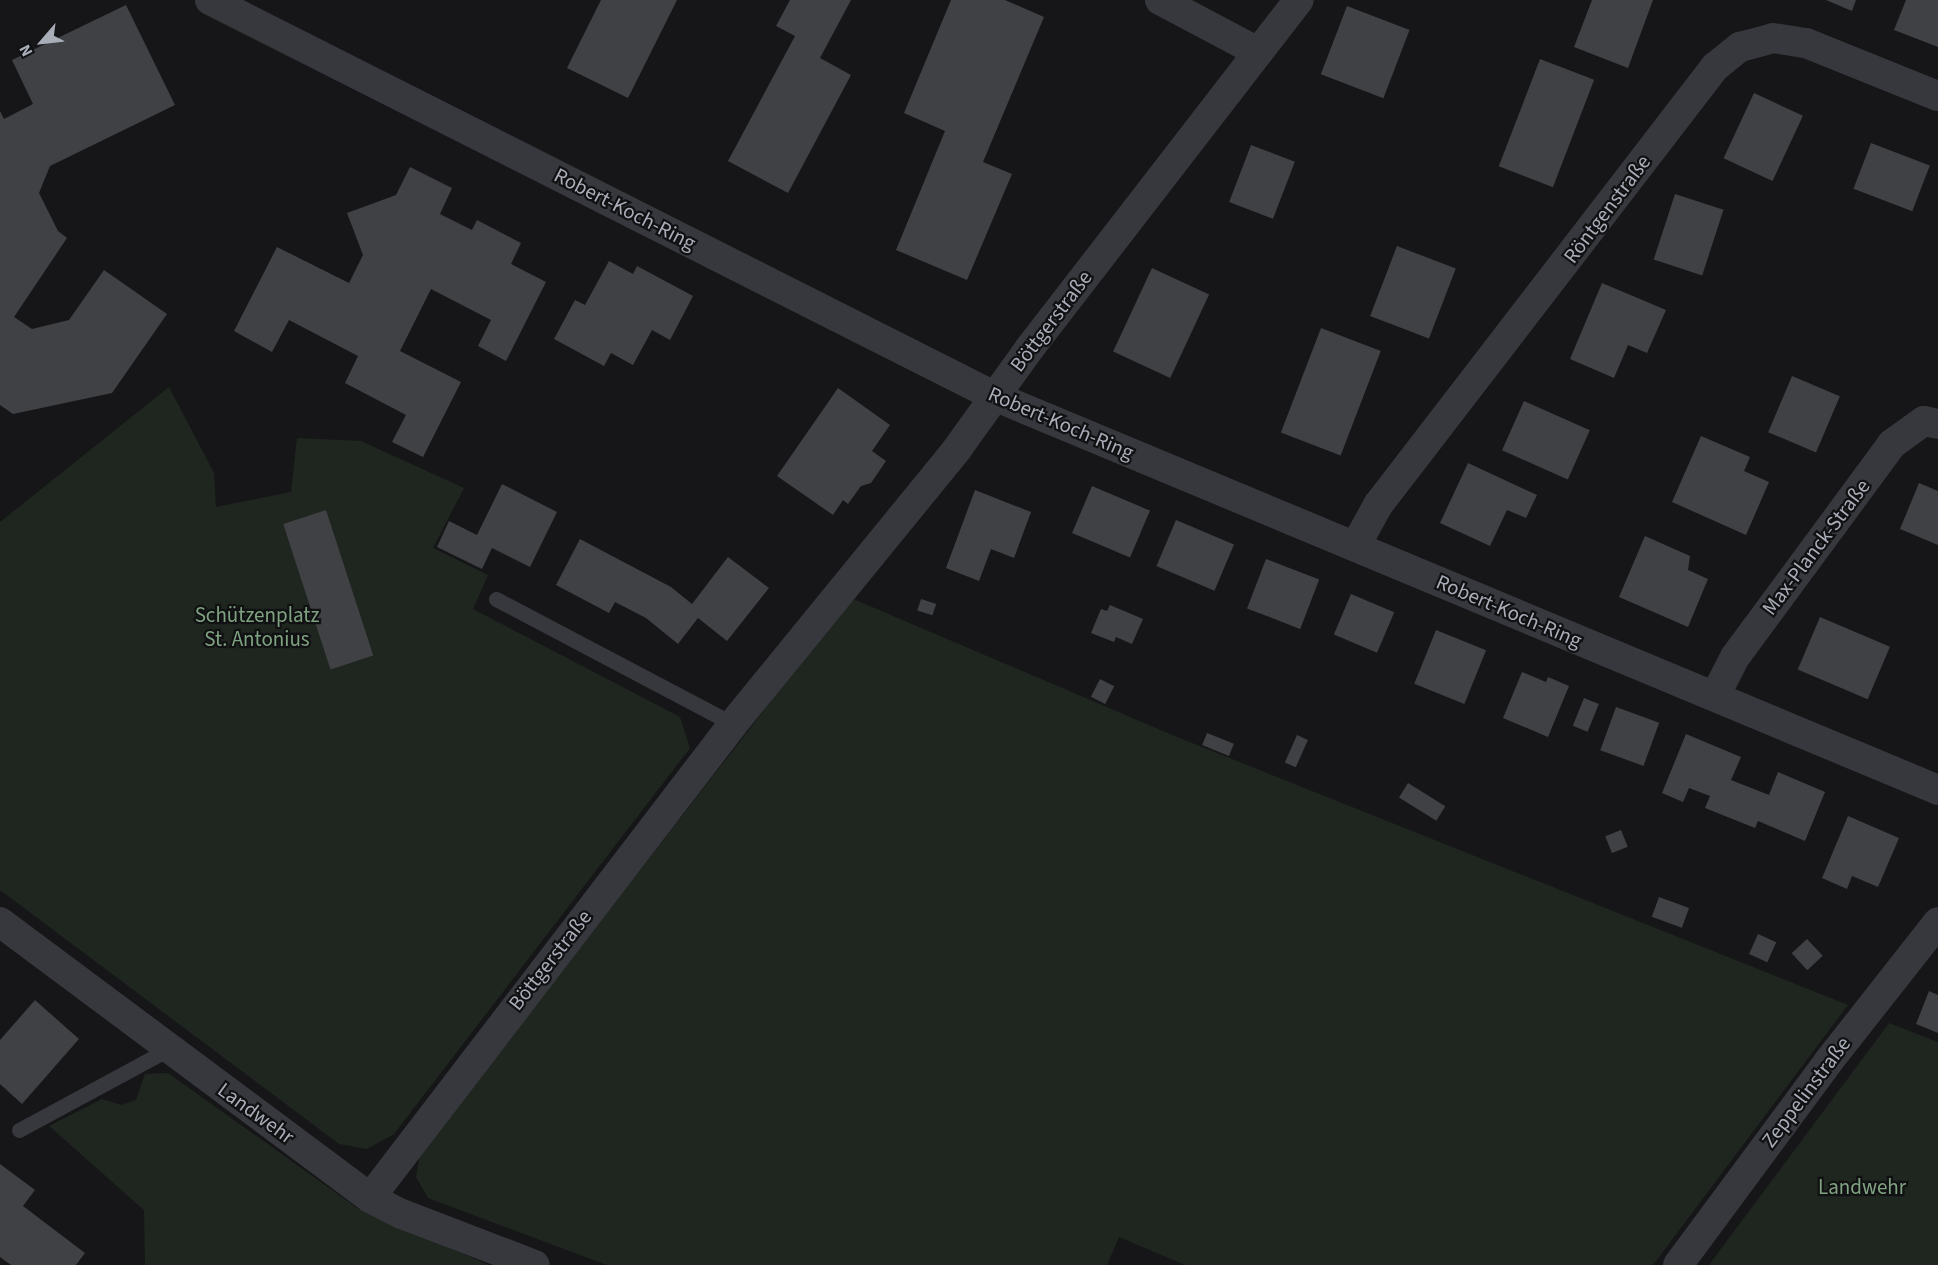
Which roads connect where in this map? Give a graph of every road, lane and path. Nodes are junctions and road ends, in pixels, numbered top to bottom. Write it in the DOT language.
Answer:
graph roads {
  1 [pos="210,0"];
  2 [pos="1160,0"];
  3 [pos="1299,0"];
  4 [pos="1258,52"];
  5 [pos="1938,96"];
  6 [pos="994,396"];
  7 [pos="1938,424"];
  8 [pos="1356,545"];
  9 [pos="496,599"];
  10 [pos="1715,696"];
  11 [pos="733,724"];
  12 [pos="1938,790"];
  13 [pos="0,922"];
  14 [pos="1938,922"];
  15 [pos="169,1049"];
  16 [pos="19,1130"];
  17 [pos="370,1198"];
  18 [pos="535,1265"];
  19 [pos="1678,1265"];
  1 -- 6 [label="street, Robert-Koch-Ring"];
  2 -- 4 [label="street"];
  3 -- 4 [label="street, Böttgerstraße"];
  4 -- 6 [label="street, Böttgerstraße"];
  5 -- 8 [label="street, Röntgenstraße"];
  6 -- 8 [label="street, Robert-Koch-Ring"];
  6 -- 11 [label="street, Böttgerstraße"];
  7 -- 10 [label="street, Max-Planck-Straße"];
  8 -- 10 [label="street, Robert-Koch-Ring"];
  9 -- 11 [label="lane"];
  10 -- 12 [label="street, Robert-Koch-Ring"];
  11 -- 17 [label="street, Böttgerstraße"];
  13 -- 15 [label="street, Landwehr"];
  14 -- 19 [label="street, Zeppelinstraße"];
  15 -- 16 [label="lane"];
  15 -- 17 [label="street, Landwehr"];
  17 -- 18 [label="street, Landwehr"];
}
